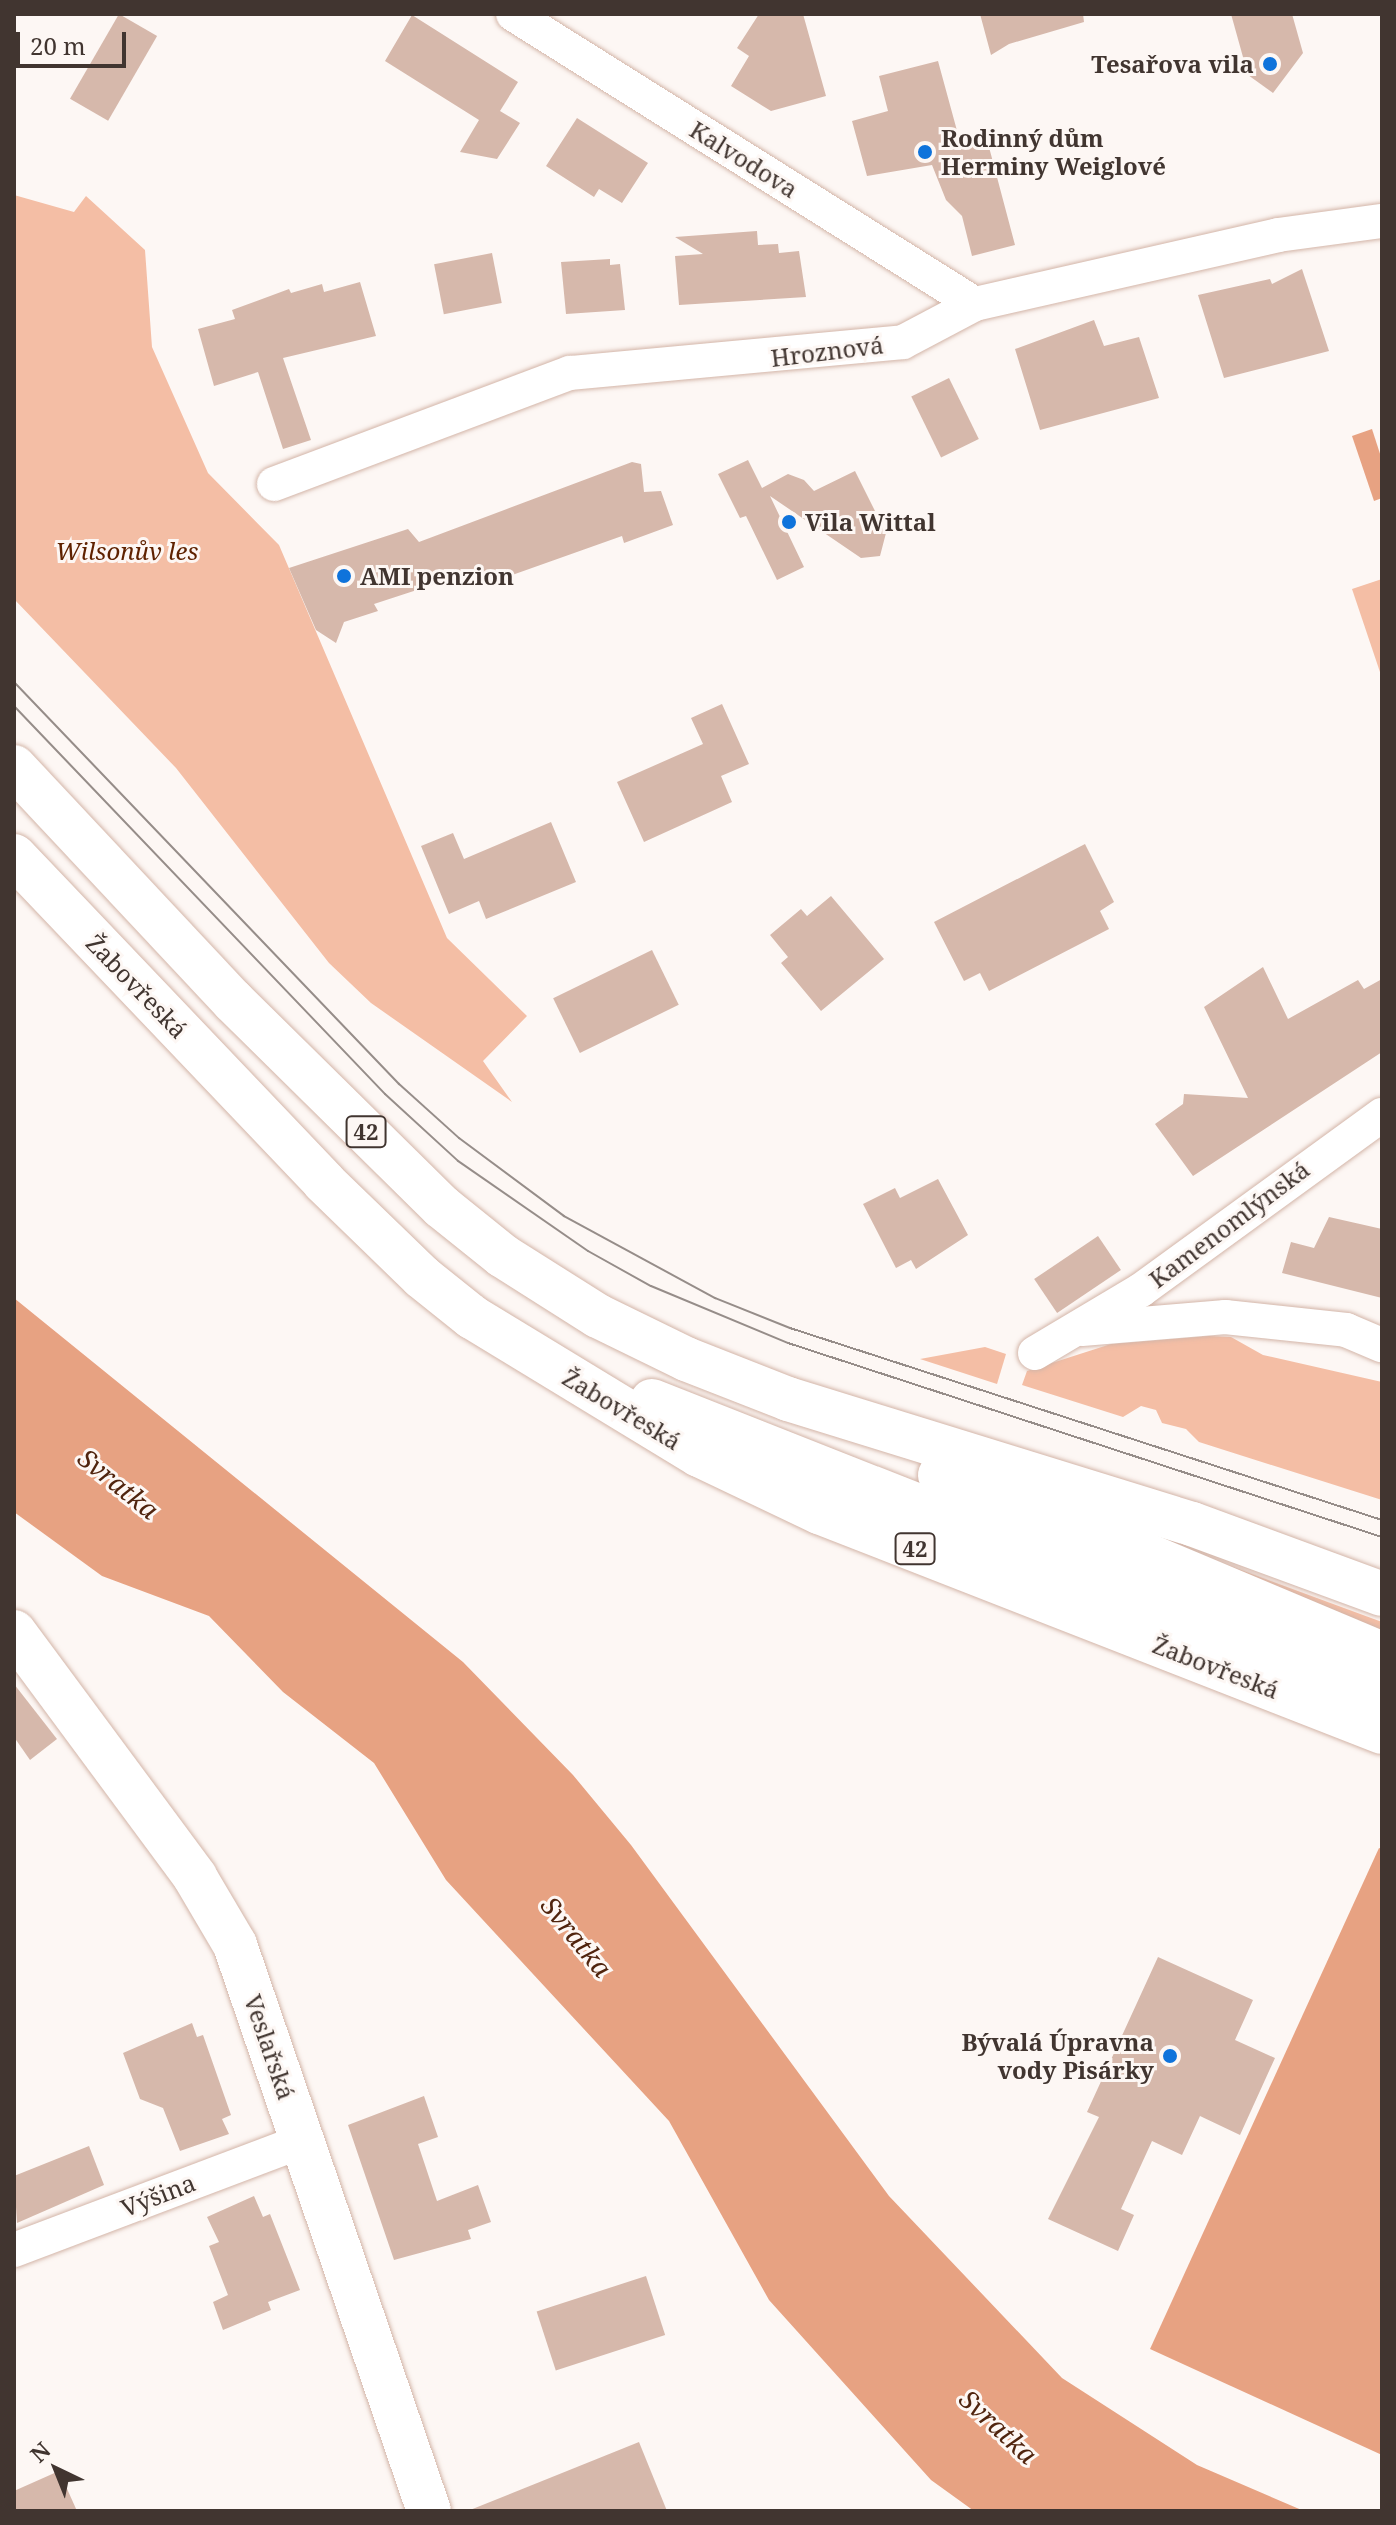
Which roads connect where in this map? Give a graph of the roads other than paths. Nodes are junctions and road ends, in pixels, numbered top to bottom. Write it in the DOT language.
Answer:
graph roads {
  1 [pos="528,18"];
  2 [pos="1382,221"];
  3 [pos="975,304"];
  4 [pos="274,484"];
  5 [pos="14,767"];
  6 [pos="14,856"];
  7 [pos="1382,1115"];
  8 [pos="472,1317"];
  9 [pos="1074,1330"];
  10 [pos="1382,1345"];
  11 [pos="1035,1353"];
  12 [pos="788,1399"];
  13 [pos="1382,1594"];
  14 [pos="14,1632"];
  15 [pos="1382,1654"];
  16 [pos="1382,1689"];
  17 [pos="1382,1732"];
  18 [pos="302,2141"];
  19 [pos="14,2250"];
  20 [pos="429,2511"];
  1 -- 3 [label="street, Kalvodova"];
  2 -- 3 [label="street, Hroznová"];
  3 -- 4 [label="street, Hroznová"];
  5 -- 12 [label="main road, 42"];
  6 -- 8 [label="main road, Žabovřeská / 42"];
  7 -- 9 [label="street, Kamenomlýnská"];
  8 -- 16 [label="main road, 42"];
  8 -- 17 [label="main road, Žabovřeská / 42"];
  9 -- 10 [label="street"];
  9 -- 11 [label="street"];
  12 -- 13 [label="main road, 42"];
  12 -- 15 [label="main road, 42"];
  14 -- 18 [label="main road, Veslařská"];
  18 -- 19 [label="street, Výšina"];
  18 -- 20 [label="main road, Veslařská"];
}
